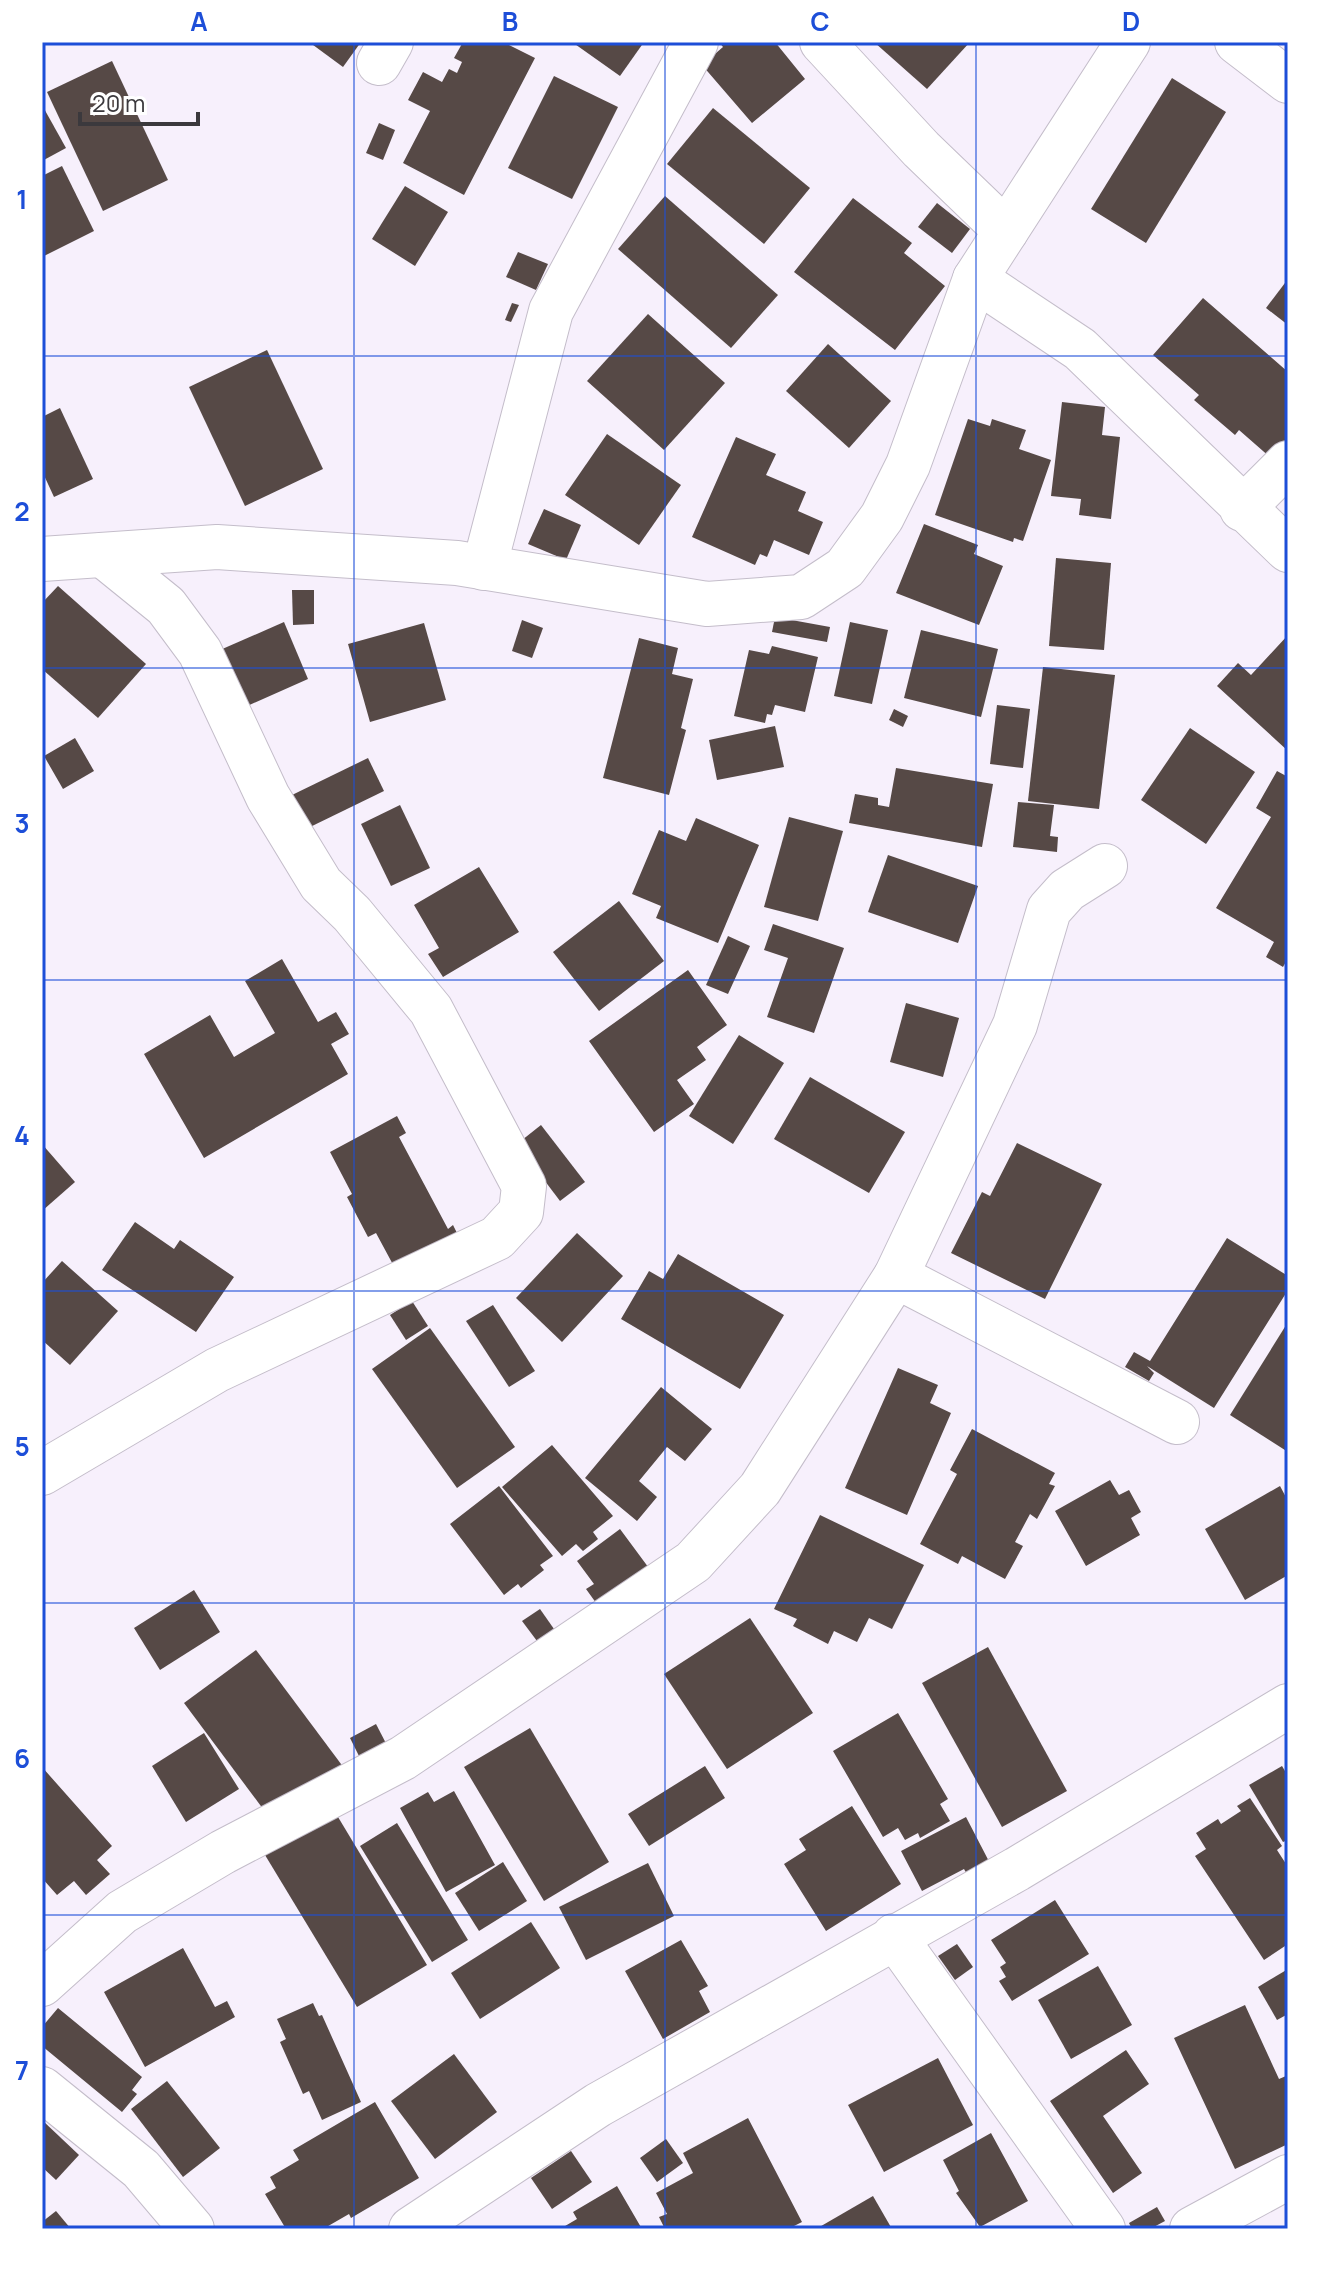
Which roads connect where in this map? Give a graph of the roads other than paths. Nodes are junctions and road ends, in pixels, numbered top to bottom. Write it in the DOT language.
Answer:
graph roads {
  1 [pos="696,42"];
  2 [pos="822,42"];
  3 [pos="1128,42"];
  4 [pos="1237,42"];
  5 [pos="1288,81"];
  6 [pos="1006,231"];
  7 [pos="975,279"];
  8 [pos="1288,463"];
  9 [pos="1242,509"];
  10 [pos="1288,550"];
  11 [pos="103,555"];
  12 [pos="42,559"];
  13 [pos="484,568"];
  14 [pos="1105,866"];
  15 [pos="896,1276"];
  16 [pos="1177,1422"];
  17 [pos="42,1473"];
  18 [pos="1288,1706"];
  19 [pos="894,1936"];
  20 [pos="42,1984"];
  21 [pos="42,2089"];
  22 [pos="1288,2177"];
  23 [pos="192,2229"];
  24 [pos="411,2229"];
  25 [pos="1103,2229"];
  26 [pos="1192,2229"];
  1 -- 13 [label="street"];
  2 -- 6 [label="street"];
  3 -- 6 [label="street"];
  4 -- 5 [label="street"];
  6 -- 7 [label="street"];
  7 -- 9 [label="street"];
  7 -- 13 [label="street"];
  8 -- 9 [label="street"];
  9 -- 10 [label="street"];
  11 -- 12 [label="street"];
  11 -- 13 [label="street"];
  11 -- 17 [label="street"];
  14 -- 15 [label="street"];
  15 -- 16 [label="street"];
  15 -- 20 [label="street"];
  18 -- 19 [label="street"];
  19 -- 24 [label="street"];
  19 -- 25 [label="street"];
  21 -- 23 [label="street"];
  22 -- 26 [label="street"];
}
